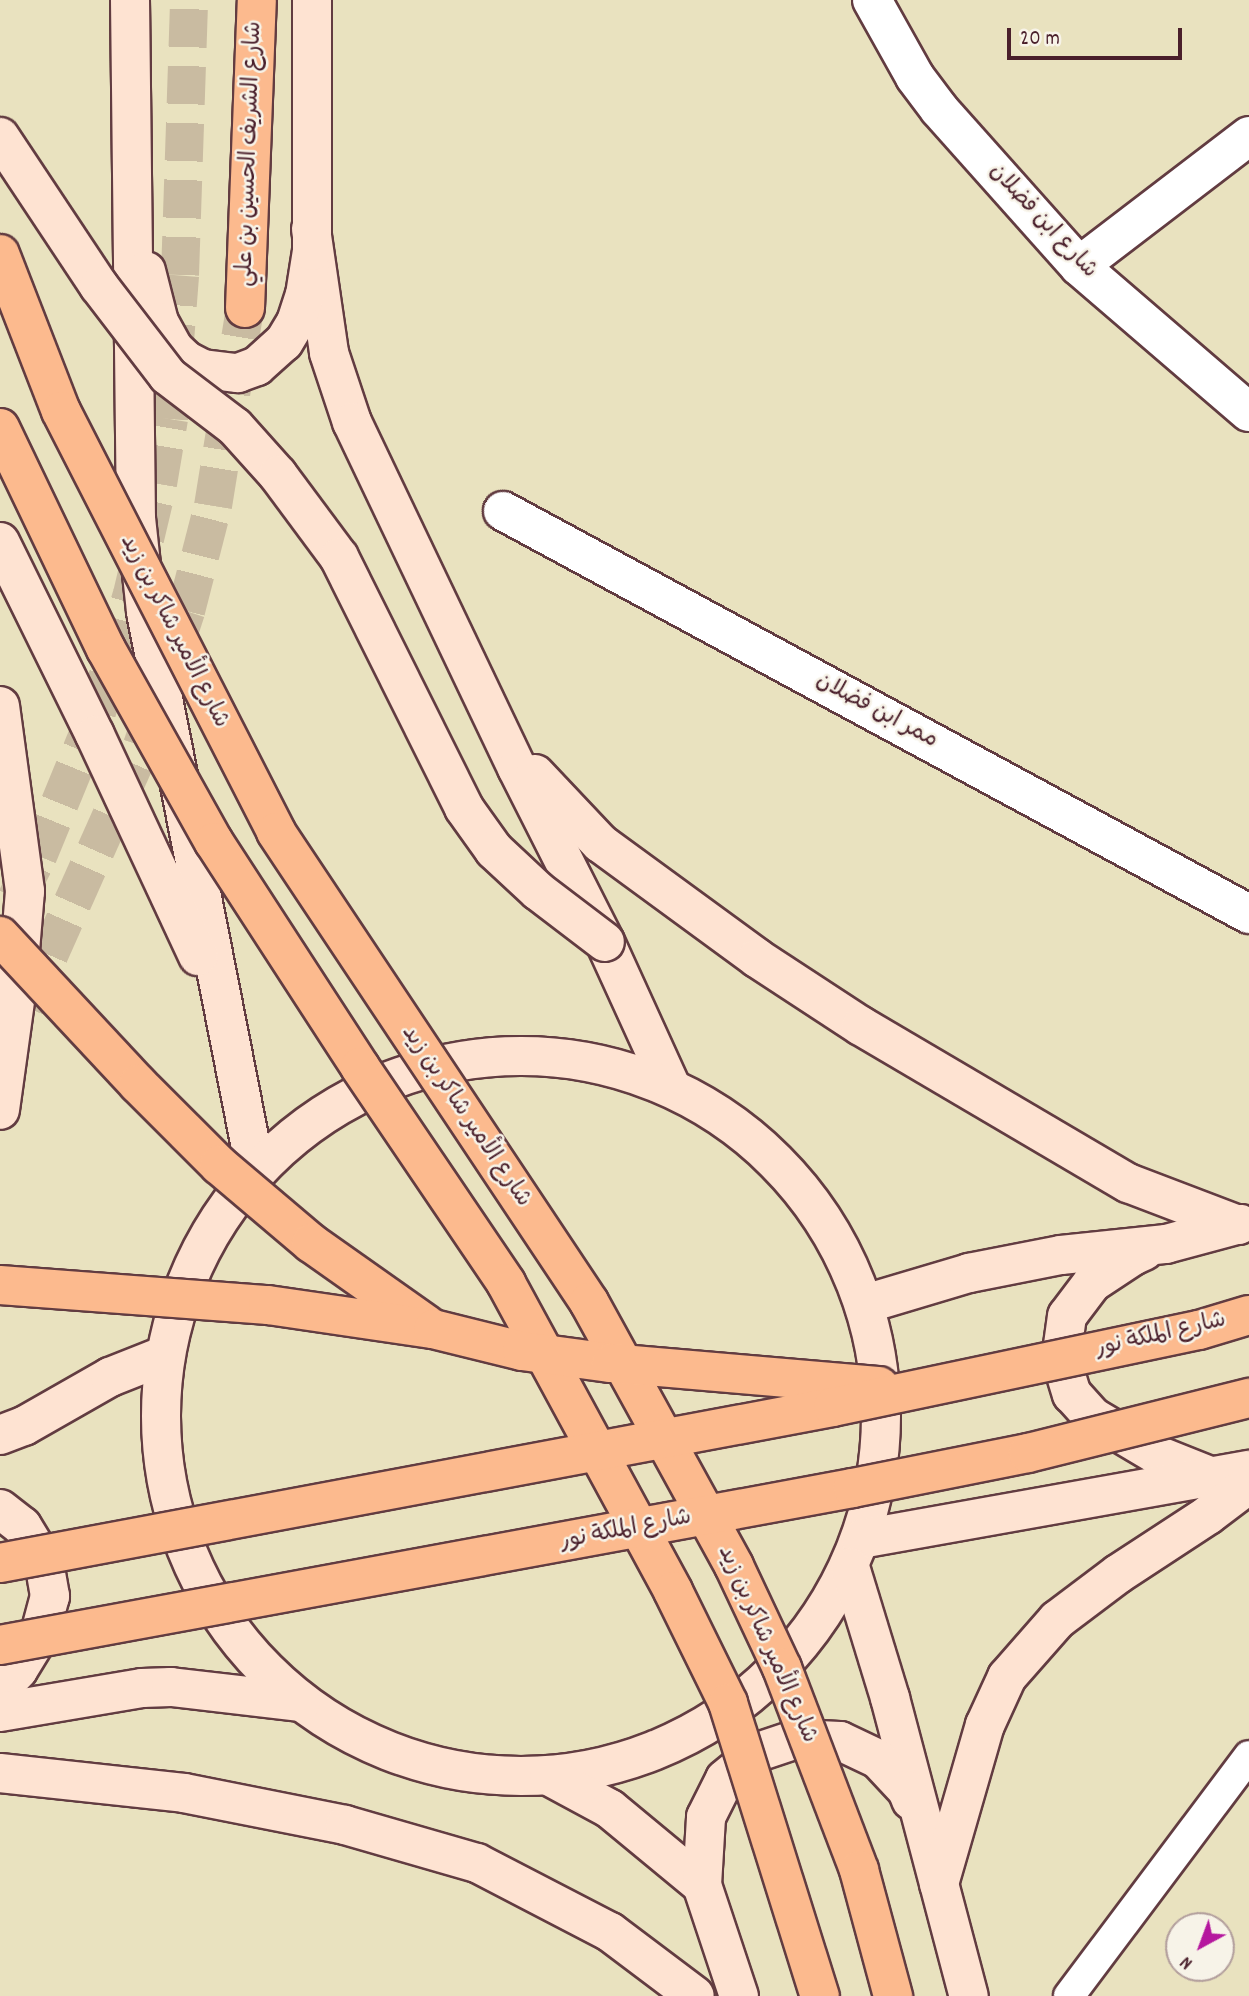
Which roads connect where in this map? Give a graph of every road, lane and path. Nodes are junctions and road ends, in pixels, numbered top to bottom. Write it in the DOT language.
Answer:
graph roads {
  1 [pos="130,0"];
  2 [pos="257,0"];
  3 [pos="312,0"];
  4 [pos="872,0"];
  5 [pos="1249,136"];
  6 [pos="0,137"];
  7 [pos="133,229"];
  8 [pos="311,229"];
  9 [pos="0,254"];
  10 [pos="1079,266"];
  11 [pos="245,308"];
  12 [pos="1249,412"];
  13 [pos="0,428"];
  14 [pos="503,511"];
  15 [pos="0,542"];
  16 [pos="0,706"];
  17 [pos="504,738"];
  18 [pos="1249,914"];
  19 [pos="0,936"];
  20 [pos="605,942"];
  21 [pos="224,1012"];
  22 [pos="671,1087"];
  23 [pos="0,1110"];
  24 [pos="255,1168"];
  25 [pos="1243,1224"];
  26 [pos="1166,1244"];
  27 [pos="0,1285"];
  28 [pos="864,1304"];
  29 [pos="1249,1315"];
  30 [pos="433,1329"];
  31 [pos="163,1356"];
  32 [pos="919,1389"];
  33 [pos="1249,1398"];
  34 [pos="0,1435"];
  35 [pos="1238,1478"];
  36 [pos="0,1509"];
  37 [pos="855,1553"];
  38 [pos="0,1563"];
  39 [pos="0,1645"];
  40 [pos="0,1689"];
  41 [pos="301,1702"];
  42 [pos="0,1712"];
  43 [pos="1249,1756"];
  44 [pos="0,1773"];
  45 [pos="549,1776"];
  46 [pos="923,1828"];
  47 [pos="702,1885"];
  48 [pos="939,1885"];
  49 [pos="695,1996"];
  50 [pos="739,1996"];
  51 [pos="820,1996"];
  52 [pos="893,1996"];
  53 [pos="968,1996"];
  54 [pos="1069,1996"];
  1 -- 7 [label="main road"];
  2 -- 11 [label="main road, شارع الشريف الحسين بن علي"];
  3 -- 8 [label="main road"];
  4 -- 10 [label="street, شارع ابن فضلان"];
  5 -- 10 [label="street"];
  6 -- 20 [label="main road, bridge"];
  7 -- 8 [label="main road"];
  7 -- 21 [label="main road"];
  8 -- 17 [label="main road"];
  9 -- 52 [label="main road, شارع الأمير شاكر بن زيد, bridge"];
  10 -- 12 [label="street, شارع ابن فضلان"];
  13 -- 51 [label="main road, bridge"];
  14 -- 18 [label="street, ممر ابن فضلان"];
  15 -- 21 [label="main road"];
  16 -- 23 [label="main road"];
  17 -- 20 [label="main road"];
  17 -- 25 [label="main road"];
  19 -- 30 [label="main road, bridge"];
  20 -- 22 [label="main road"];
  21 -- 24 [label="main road"];
  22 -- 24 [label="main road"];
  22 -- 28 [label="main road"];
  24 -- 31 [label="main road"];
  25 -- 26 [label="main road"];
  26 -- 28 [label="main road"];
  26 -- 35 [label="main road"];
  27 -- 30 [label="main road, bridge"];
  28 -- 37 [label="main road"];
  29 -- 32 [label="main road, شارع الملكة نور, bridge"];
  30 -- 32 [label="main road, bridge"];
  31 -- 34 [label="main road"];
  31 -- 41 [label="main road"];
  32 -- 38 [label="main road, شارع الملكة نور, bridge"];
  33 -- 39 [label="main road, شارع الملكة نور, bridge"];
  35 -- 37 [label="main road"];
  35 -- 48 [label="main road"];
  36 -- 40 [label="main road"];
  37 -- 45 [label="main road"];
  37 -- 46 [label="main road"];
  41 -- 42 [label="main road"];
  41 -- 45 [label="main road"];
  43 -- 54 [label="lane"];
  44 -- 49 [label="main road"];
  45 -- 47 [label="main road"];
  46 -- 47 [label="main road"];
  46 -- 48 [label="main road"];
  47 -- 50 [label="main road"];
  48 -- 53 [label="main road"];
}
